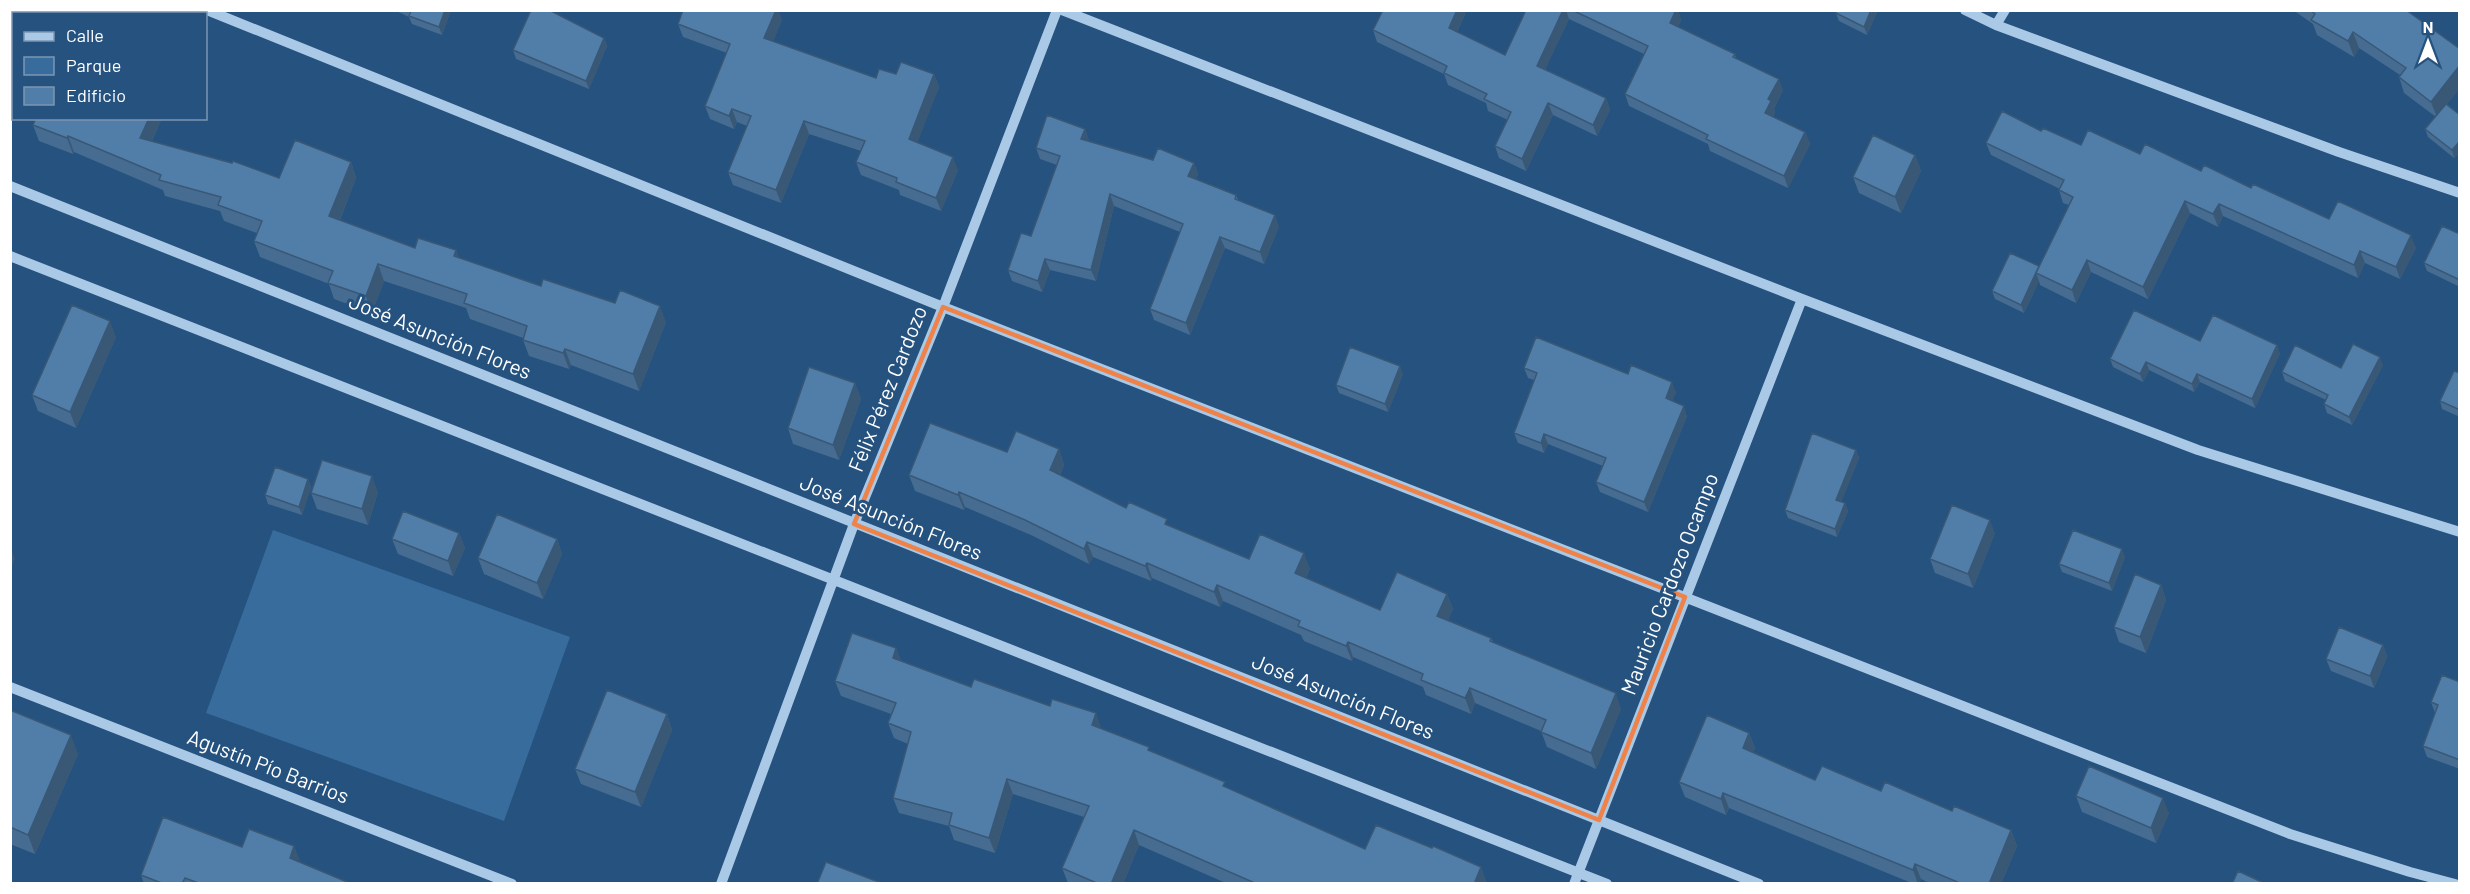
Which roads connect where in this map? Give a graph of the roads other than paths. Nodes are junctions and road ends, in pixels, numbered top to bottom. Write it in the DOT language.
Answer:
graph roads {
  1 [pos="207,10"];
  2 [pos="1057,10"];
  3 [pos="1062,10"];
  4 [pos="1965,10"];
  5 [pos="2005,10"];
  6 [pos="1996,25"];
  7 [pos="10,186"];
  8 [pos="2460,193"];
  9 [pos="10,256"];
  10 [pos="1802,299"];
  11 [pos="943,307"];
  12 [pos="854,524"];
  13 [pos="2460,532"];
  14 [pos="834,580"];
  15 [pos="1685,597"];
  16 [pos="10,687"];
  17 [pos="1599,820"];
  18 [pos="1578,872"];
  19 [pos="512,884"];
  20 [pos="721,884"];
  21 [pos="1574,884"];
  22 [pos="1607,884"];
  23 [pos="1759,884"];
  24 [pos="2455,884"];
  1 -- 11 [label="street"];
  2 -- 11 [label="street, Félix Pérez Cardozo"];
  3 -- 10 [label="street"];
  4 -- 6 [label="street"];
  5 -- 6 [label="street"];
  6 -- 8 [label="street"];
  7 -- 12 [label="street, José Asunción Flores"];
  9 -- 14 [label="street"];
  10 -- 13 [label="street"];
  10 -- 15 [label="street, Mauricio Cardozo Ocampo"];
  11 -- 12 [label="street, Félix Pérez Cardozo"];
  11 -- 15 [label="street"];
  12 -- 14 [label="street, Félix Pérez Cardozo"];
  12 -- 17 [label="street, José Asunción Flores"];
  14 -- 18 [label="street"];
  14 -- 20 [label="street, Félix Pérez Cardozo"];
  15 -- 17 [label="street, Mauricio Cardozo Ocampo"];
  15 -- 24 [label="street"];
  16 -- 19 [label="street, Agustín Pío Barrios"];
  17 -- 18 [label="street, Mauricio Cardozo Ocampo"];
  17 -- 23 [label="street, José Asunción Flores"];
  18 -- 21 [label="street, Mauricio Cardozo Ocampo"];
  18 -- 22 [label="street"];
}
